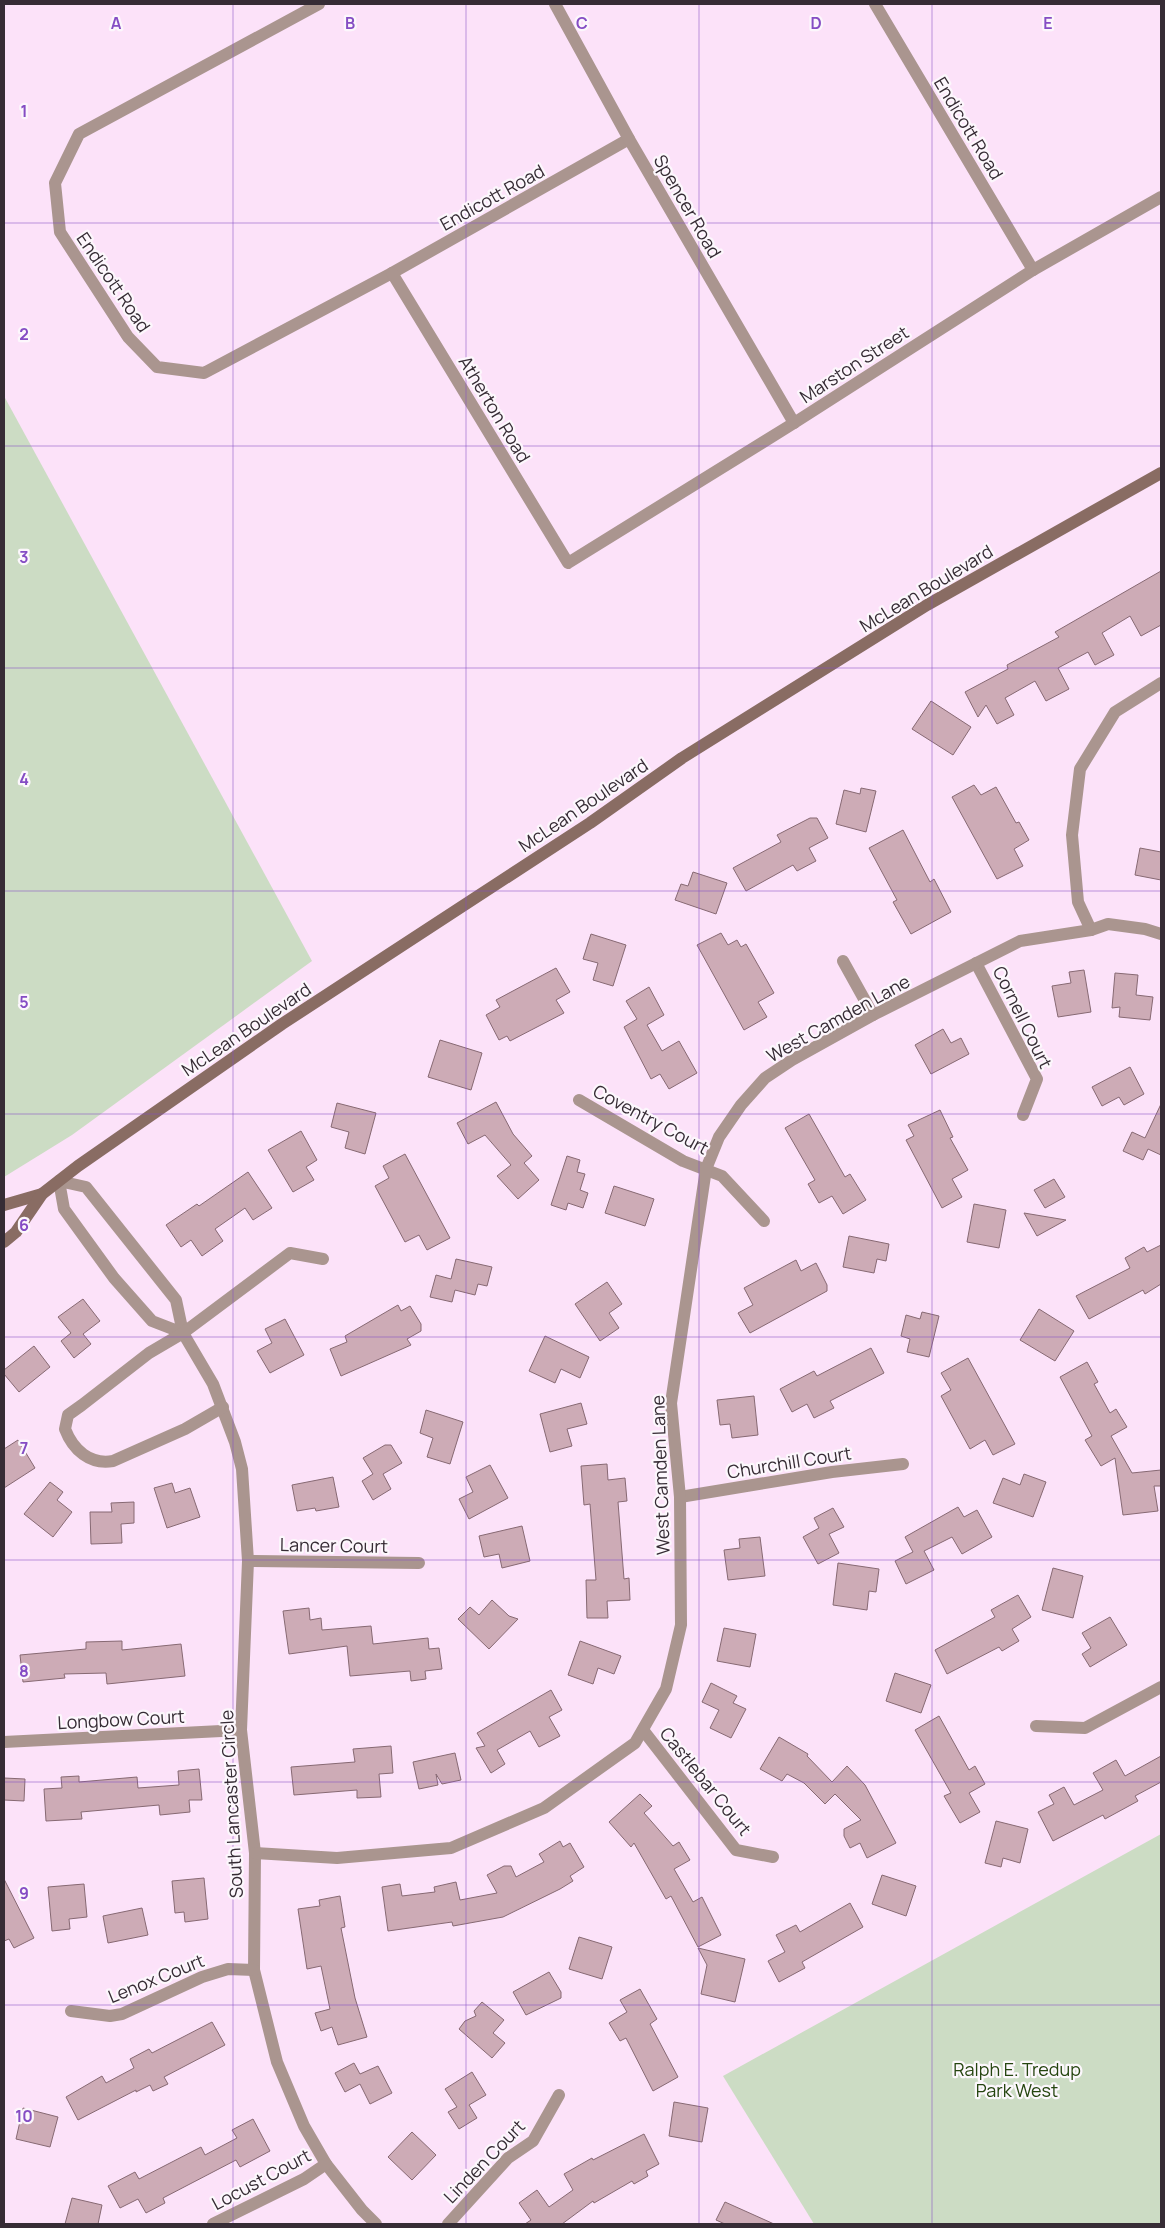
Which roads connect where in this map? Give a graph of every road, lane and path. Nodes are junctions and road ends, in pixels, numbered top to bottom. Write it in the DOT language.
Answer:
graph roads {
  1 [pos="318,4"];
  2 [pos="555,4"];
  3 [pos="874,4"];
  4 [pos="629,140"];
  5 [pos="1161,196"];
  6 [pos="1033,270"];
  7 [pos="392,273"];
  8 [pos="794,423"];
  9 [pos="1161,473"];
  10 [pos="568,563"];
  11 [pos="1161,683"];
  12 [pos="1091,930"];
  13 [pos="1161,934"];
  14 [pos="843,961"];
  15 [pos="976,963"];
  16 [pos="873,1016"];
  17 [pos="578,1100"];
  18 [pos="1023,1115"];
  19 [pos="706,1169"];
  20 [pos="59,1181"];
  21 [pos="42,1194"];
  22 [pos="4,1205"];
  23 [pos="764,1221"];
  24 [pos="4,1242"];
  25 [pos="322,1259"];
  26 [pos="183,1333"];
  27 [pos="223,1407"];
  28 [pos="902,1464"];
  29 [pos="680,1496"];
  30 [pos="248,1562"];
  31 [pos="419,1563"];
  32 [pos="1161,1687"];
  33 [pos="1036,1726"];
  34 [pos="241,1730"];
  35 [pos="643,1730"];
  36 [pos="4,1742"];
  37 [pos="255,1853"];
  38 [pos="773,1857"];
  39 [pos="254,1970"];
  40 [pos="71,2011"];
  41 [pos="558,2095"];
  42 [pos="326,2164"];
  43 [pos="213,2224"];
  44 [pos="376,2224"];
  45 [pos="448,2224"];
  1 -- 7 [label="street, Endicott Road"];
  2 -- 4 [label="street, Spencer Road"];
  3 -- 6 [label="street, Endicott Road"];
  4 -- 7 [label="street, Endicott Road"];
  4 -- 8 [label="street, Spencer Road"];
  5 -- 6 [label="street, Marston Street"];
  6 -- 8 [label="street, Marston Street"];
  7 -- 10 [label="street, Atherton Road"];
  8 -- 10 [label="street, Marston Street"];
  9 -- 20 [label="main road, McLean Boulevard"];
  11 -- 12 [label="street"];
  12 -- 13 [label="street, West Camden Lane"];
  12 -- 15 [label="street, West Camden Lane"];
  14 -- 16 [label="street"];
  15 -- 16 [label="street, West Camden Lane"];
  15 -- 18 [label="street, Cornell Court"];
  16 -- 19 [label="street, West Camden Lane"];
  17 -- 19 [label="street, Coventry Court"];
  19 -- 23 [label="street, Coventry Court"];
  19 -- 29 [label="street, West Camden Lane"];
  20 -- 21 [label="main road, McLean Boulevard"];
  20 -- 26 [label="street"];
  20 -- 26 [label="street, South Lancaster Circle"];
  21 -- 22 [label="main road, McLean Boulevard"];
  21 -- 24 [label="main road, McLean Boulevard"];
  25 -- 26 [label="street"];
  26 -- 27 [label="street, South Lancaster Circle"];
  26 -- 27 [label="street"];
  27 -- 30 [label="street, South Lancaster Circle"];
  28 -- 29 [label="street, Churchill Court"];
  29 -- 35 [label="street, West Camden Lane"];
  30 -- 31 [label="street, Lancer Court"];
  30 -- 34 [label="street, South Lancaster Circle"];
  32 -- 33 [label="street"];
  34 -- 36 [label="street, Longbow Court"];
  34 -- 37 [label="street, South Lancaster Circle"];
  35 -- 37 [label="street, West Camden Lane"];
  35 -- 38 [label="street, Castlebar Court"];
  37 -- 39 [label="street, South Lancaster Circle"];
  39 -- 40 [label="street, Lenox Court"];
  39 -- 42 [label="street, South Lancaster Circle"];
  41 -- 45 [label="street, Linden Court"];
  42 -- 43 [label="street, Locust Court"];
  42 -- 44 [label="street, South Lancaster Circle"];
}
